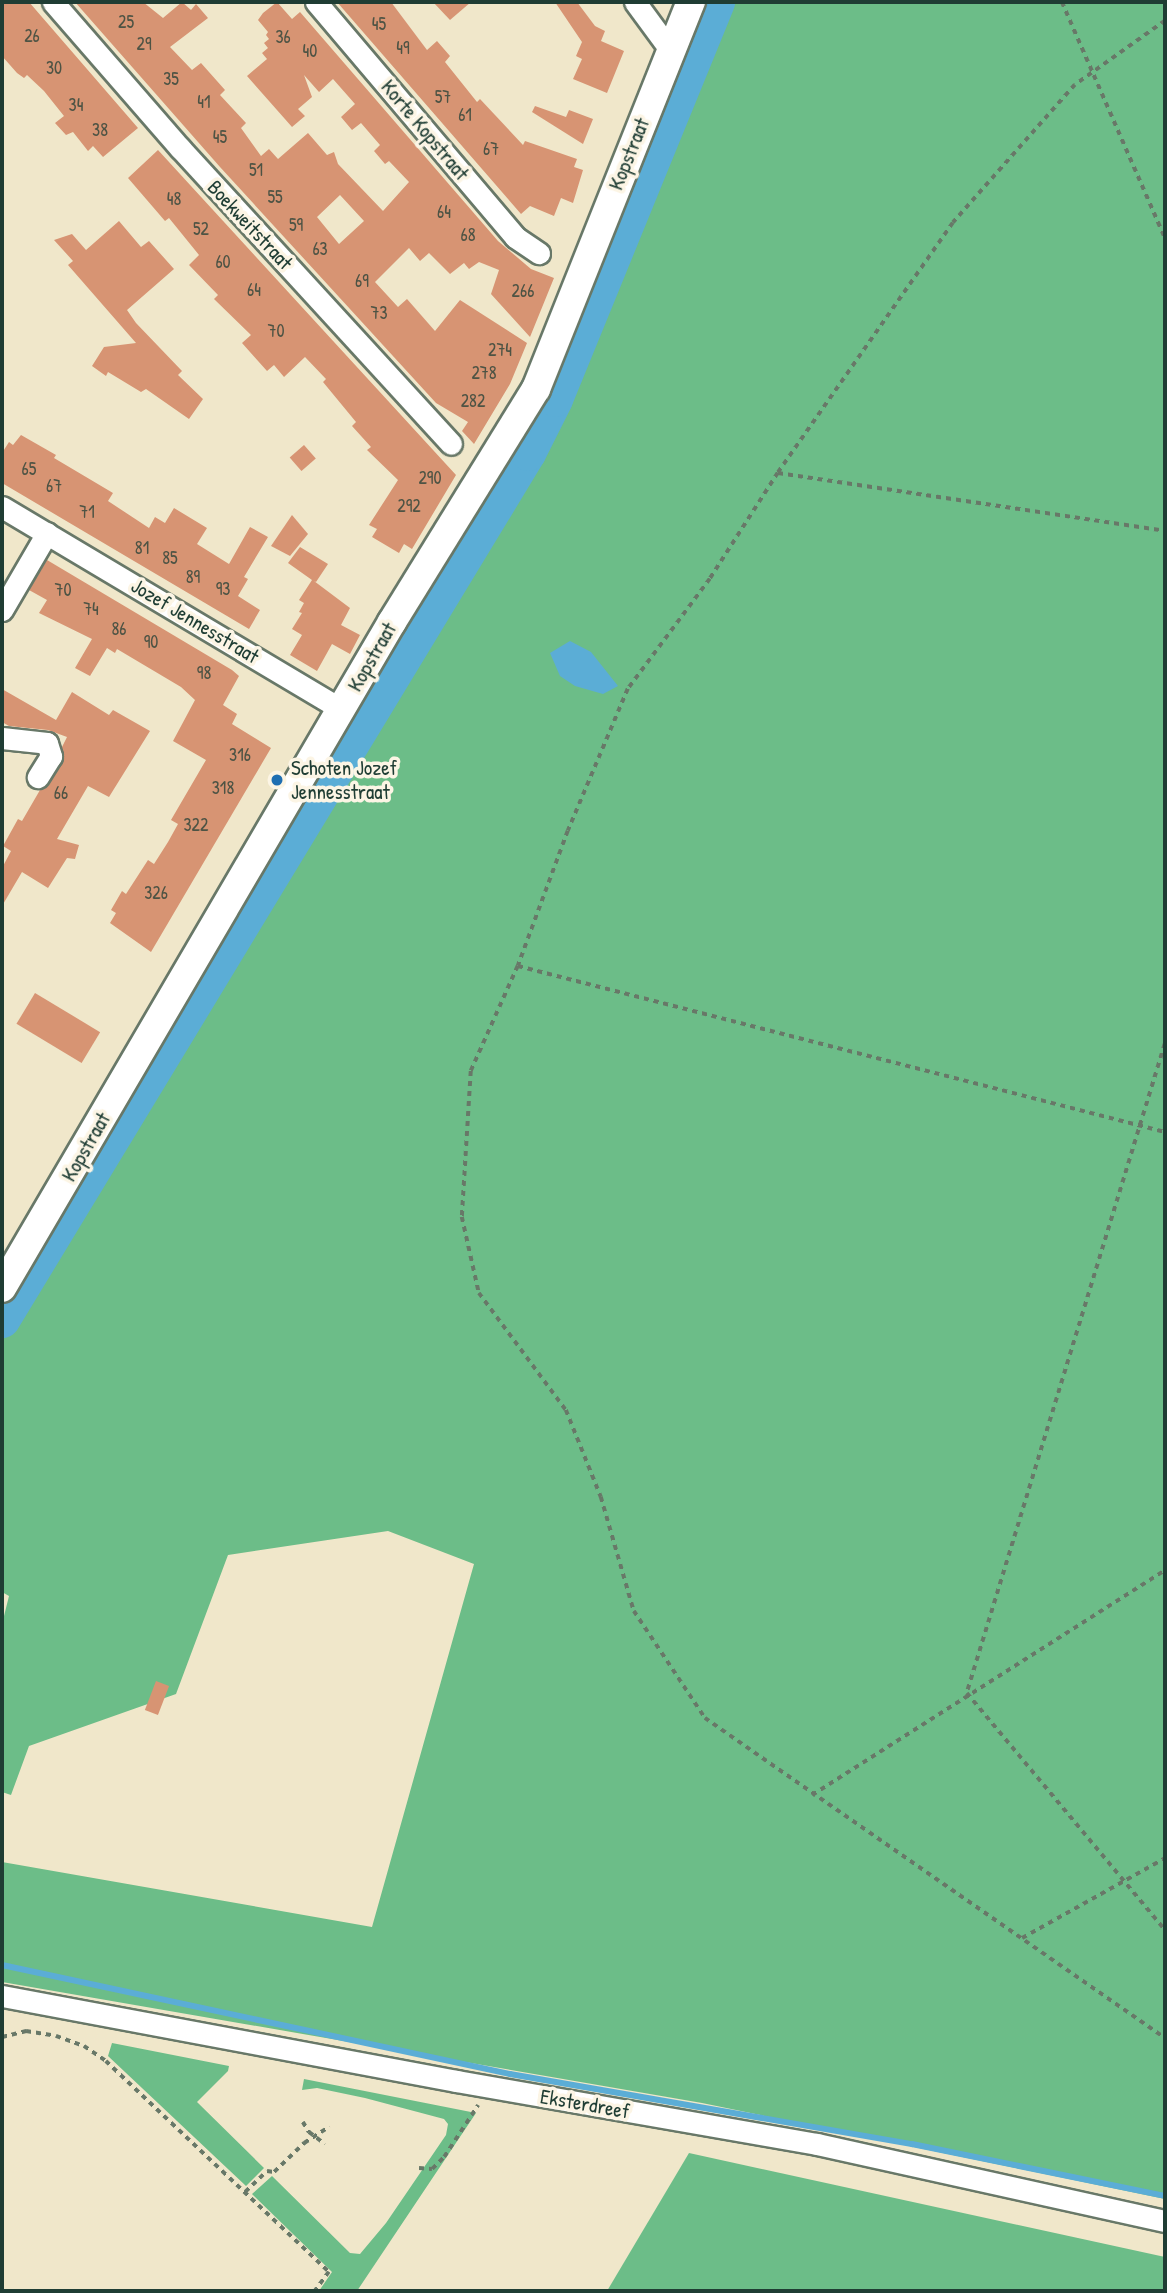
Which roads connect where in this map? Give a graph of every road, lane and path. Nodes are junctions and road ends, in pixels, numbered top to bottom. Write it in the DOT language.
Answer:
graph roads {
  1 [pos="53,2"];
  2 [pos="316,2"];
  3 [pos="635,2"];
  4 [pos="691,2"];
  5 [pos="1062,2"];
  6 [pos="1165,22"];
  7 [pos="671,51"];
  8 [pos="1093,73"];
  9 [pos="1165,238"];
  10 [pos="539,253"];
  11 [pos="452,444"];
  12 [pos="778,473"];
  13 [pos="2,507"];
  14 [pos="1165,531"];
  15 [pos="47,533"];
  16 [pos="2,610"];
  17 [pos="342,710"];
  18 [pos="2,738"];
  19 [pos="38,777"];
  20 [pos="518,966"];
  21 [pos="1165,1044"];
  22 [pos="1142,1126"];
  23 [pos="1165,1132"];
  24 [pos="2,1289"];
  25 [pos="1165,1570"];
  26 [pos="967,1693"];
  27 [pos="812,1795"];
  28 [pos="1165,1858"];
  29 [pos="1125,1881"];
  30 [pos="1165,1930"];
  31 [pos="1022,1938"];
  32 [pos="2,1996"];
  33 [pos="2,2037"];
  34 [pos="1165,2038"];
  35 [pos="490,2087"];
  36 [pos="303,2122"];
  37 [pos="329,2127"];
  38 [pos="316,2137"];
  39 [pos="325,2144"];
  40 [pos="419,2168"];
  41 [pos="245,2192"];
  42 [pos="1165,2221"];
  43 [pos="315,2291"];
  1 -- 11 [label="street, Boekweitstraat"];
  2 -- 10 [label="street, Korte Kopstraat"];
  3 -- 7 [label="street"];
  4 -- 7 [label="main road, Kopstraat"];
  5 -- 8 [label="path"];
  6 -- 8 [label="path"];
  7 -- 17 [label="main road, Kopstraat"];
  8 -- 9 [label="path"];
  8 -- 12 [label="path"];
  12 -- 14 [label="path"];
  12 -- 20 [label="path"];
  13 -- 15 [label="street, Jozef Jennesstraat"];
  15 -- 16 [label="street"];
  15 -- 17 [label="street, Jozef Jennesstraat"];
  17 -- 24 [label="main road, Kopstraat"];
  18 -- 19 [label="street"];
  20 -- 22 [label="path"];
  20 -- 27 [label="path"];
  21 -- 22 [label="path"];
  22 -- 23 [label="path"];
  22 -- 26 [label="path"];
  25 -- 26 [label="path"];
  26 -- 27 [label="path"];
  26 -- 29 [label="path"];
  27 -- 31 [label="path"];
  28 -- 29 [label="path"];
  29 -- 30 [label="path"];
  29 -- 31 [label="path"];
  31 -- 34 [label="path"];
  32 -- 35 [label="street, Eksterdreef"];
  33 -- 41 [label="path"];
  35 -- 40 [label="path"];
  35 -- 42 [label="street, Eksterdreef"];
  36 -- 38 [label="path"];
  37 -- 38 [label="path"];
  38 -- 39 [label="path"];
  38 -- 41 [label="path"];
  41 -- 43 [label="path"];
}
